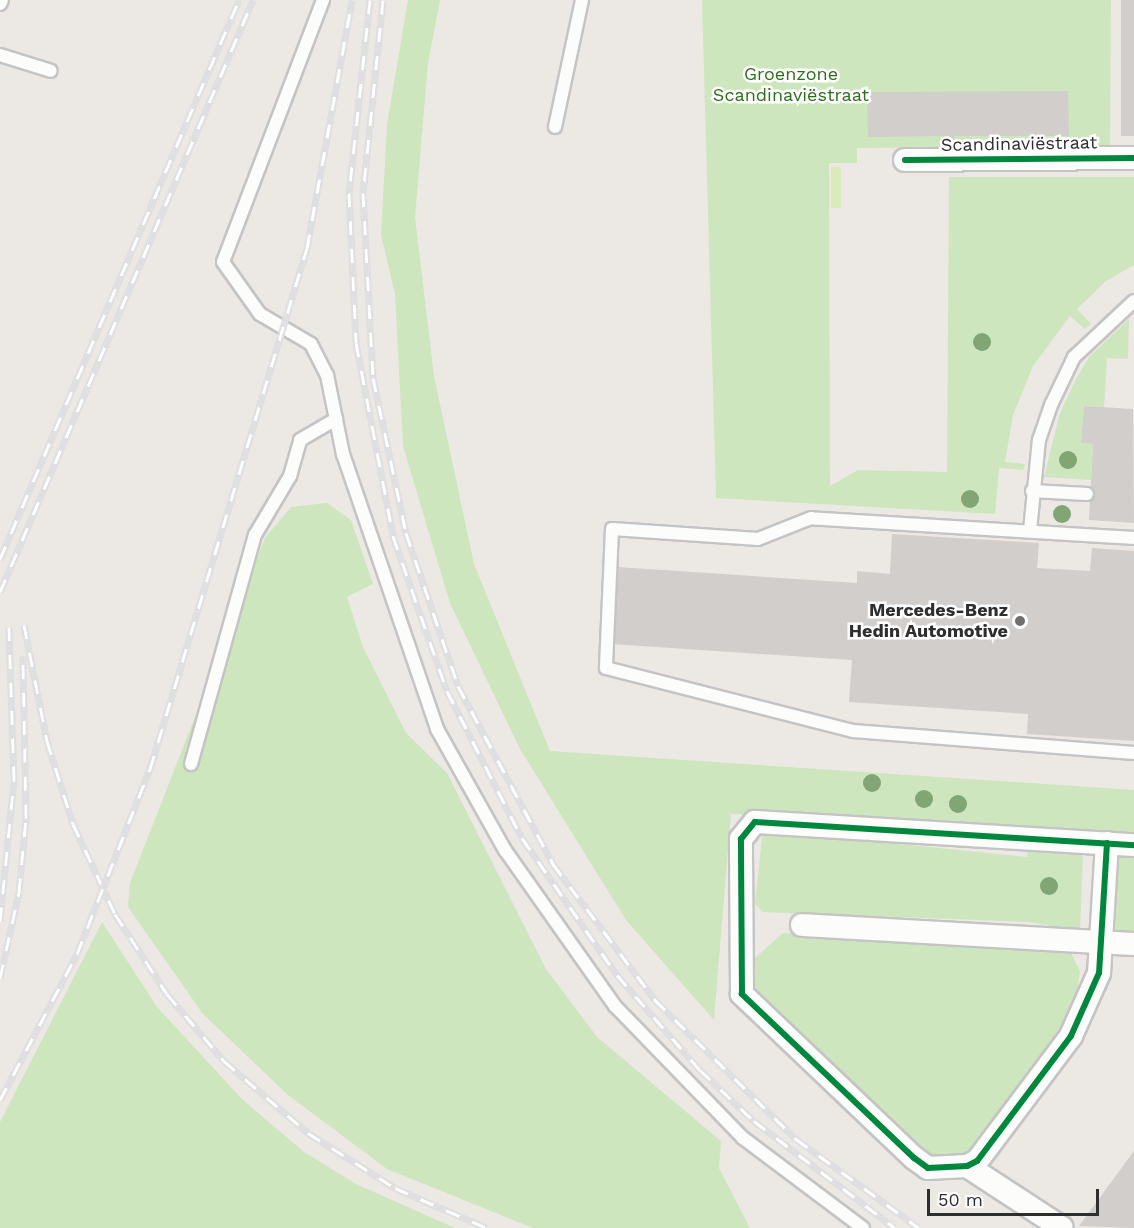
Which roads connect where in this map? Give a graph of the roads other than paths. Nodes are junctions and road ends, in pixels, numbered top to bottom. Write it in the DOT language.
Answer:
graph roads {
  1 [pos="2,0"];
  2 [pos="322,0"];
  3 [pos="582,0"];
  4 [pos="0,4"];
  5 [pos="0,55"];
  6 [pos="51,71"];
  7 [pos="555,127"];
  8 [pos="1134,158"];
  9 [pos="905,160"];
  10 [pos="1134,301"];
  11 [pos="336,419"];
  12 [pos="1032,490"];
  13 [pos="1088,494"];
  14 [pos="1030,531"];
  15 [pos="1134,538"];
  16 [pos="1134,753"];
  17 [pos="191,764"];
  18 [pos="1107,843"];
  19 [pos="1134,844"];
  20 [pos="802,925"];
  21 [pos="1102,942"];
  22 [pos="1134,944"];
  23 [pos="967,1166"];
  24 [pos="863,1228"];
  25 [pos="1062,1228"];
  1 -- 4 [label="lane"];
  2 -- 11 [label="lane"];
  3 -- 7 [label="lane"];
  5 -- 6 [label="lane"];
  8 -- 9 [label="street, Scandinaviëstraat"];
  10 -- 12 [label="lane"];
  11 -- 17 [label="lane"];
  11 -- 24 [label="lane"];
  12 -- 13 [label="lane"];
  12 -- 14 [label="lane"];
  14 -- 15 [label="lane"];
  14 -- 16 [label="lane"];
  18 -- 19 [label="street"];
  18 -- 21 [label="street"];
  18 -- 23 [label="street"];
  20 -- 21 [label="street"];
  21 -- 22 [label="street"];
  21 -- 23 [label="street"];
  23 -- 25 [label="street"];
}
